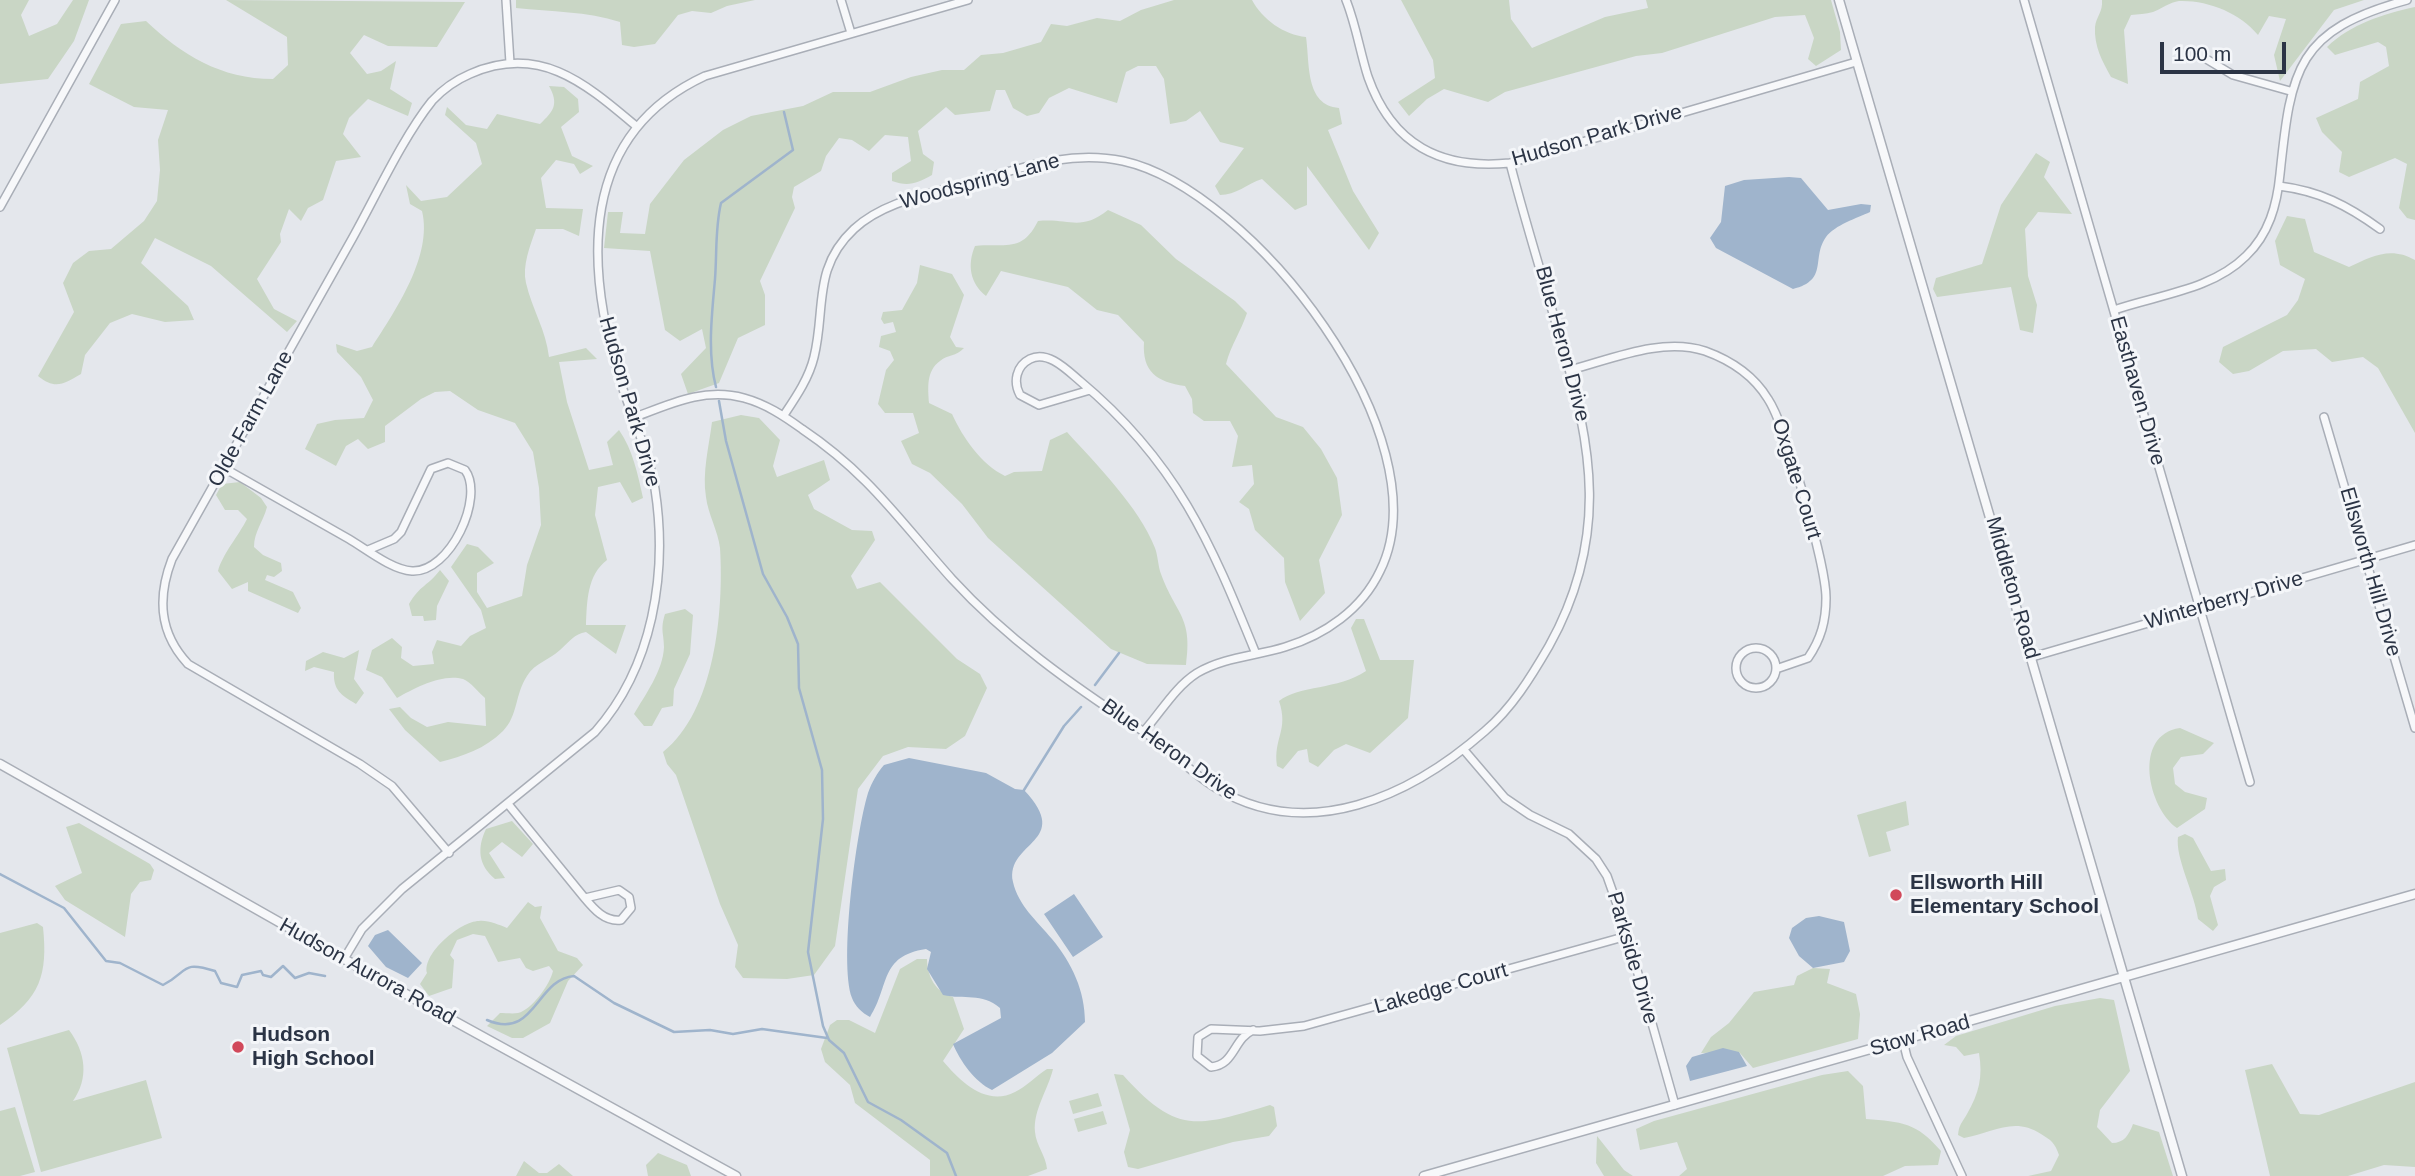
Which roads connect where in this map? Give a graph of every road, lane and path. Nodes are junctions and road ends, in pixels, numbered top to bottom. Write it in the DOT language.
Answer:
graph roads {
  1 [pos="115,0"];
  2 [pos="506,0"];
  3 [pos="841,0"];
  4 [pos="968,0"];
  5 [pos="1346,0"];
  6 [pos="1839,0"];
  7 [pos="2024,0"];
  8 [pos="2407,0"];
  9 [pos="851,33"];
  10 [pos="2208,60"];
  11 [pos="1856,62"];
  12 [pos="510,64"];
  13 [pos="2290,91"];
  14 [pos="636,126"];
  15 [pos="1510,163"];
  16 [pos="2279,186"];
  17 [pos="0,207"];
  18 [pos="2380,229"];
  19 [pos="2114,310"];
  20 [pos="1570,370"];
  21 [pos="1090,390"];
  22 [pos="784,415"];
  23 [pos="2324,417"];
  24 [pos="633,418"];
  25 [pos="224,468"];
  26 [pos="2415,545"];
  27 [pos="369,550"];
  28 [pos="2366,560"];
  29 [pos="2200,608"];
  30 [pos="1256,654"];
  31 [pos="2032,657"];
  32 [pos="1776,669"];
  33 [pos="2415,728"];
  34 [pos="1144,731"];
  35 [pos="1464,750"];
  36 [pos="0,764"];
  37 [pos="2250,782"];
  38 [pos="508,804"];
  39 [pos="449,853"];
  40 [pos="2415,894"];
  41 [pos="585,898"];
  42 [pos="1627,936"];
  43 [pos="344,959"];
  44 [pos="2124,977"];
  45 [pos="1253,1030"];
  46 [pos="1902,1041"];
  47 [pos="1675,1105"];
  48 [pos="736,1176"];
  49 [pos="1424,1176"];
  50 [pos="1962,1176"];
  51 [pos="2182,1176"];
  1 -- 17 [label="street"];
  2 -- 12 [label="street"];
  3 -- 9 [label="street"];
  4 -- 9 [label="street, Hudson Park Drive"];
  5 -- 15 [label="street, Hudson Park Drive"];
  6 -- 11 [label="street, Middleton Road"];
  7 -- 19 [label="street, Easthaven Drive"];
  8 -- 13 [label="street"];
  9 -- 14 [label="street, Hudson Park Drive"];
  10 -- 13 [label="street"];
  11 -- 15 [label="street, Hudson Park Drive"];
  11 -- 31 [label="street, Middleton Road"];
  12 -- 14 [label="street, Olde Farm Lane"];
  12 -- 25 [label="street, Olde Farm Lane"];
  13 -- 16 [label="street"];
  14 -- 24 [label="street, Hudson Park Drive"];
  15 -- 20 [label="street, Blue Heron Drive"];
  16 -- 18 [label="street"];
  16 -- 19 [label="street"];
  19 -- 29 [label="street, Easthaven Drive"];
  20 -- 32 [label="street, Oxgate Court"];
  20 -- 35 [label="street, Blue Heron Drive"];
  21 -- 21 [label="street"];
  21 -- 30 [label="street"];
  22 -- 24 [label="street, Blue Heron Drive"];
  22 -- 30 [label="street, Woodspring Lane"];
  22 -- 34 [label="street, Blue Heron Drive"];
  23 -- 28 [label="street, Ellsworth Hill Drive"];
  24 -- 38 [label="street, Hudson Park Drive"];
  25 -- 27 [label="street"];
  25 -- 39 [label="street, Olde Farm Lane"];
  26 -- 28 [label="street, Winterberry Drive"];
  27 -- 27 [label="street"];
  28 -- 29 [label="street, Winterberry Drive"];
  28 -- 33 [label="street, Ellsworth Hill Drive"];
  29 -- 31 [label="street, Winterberry Drive"];
  29 -- 37 [label="street, Easthaven Drive"];
  30 -- 34 [label="street, Woodspring Lane"];
  31 -- 44 [label="street, Middleton Road"];
  32 -- 32 [label="street, Oxgate Court"];
  34 -- 35 [label="street, Blue Heron Drive"];
  35 -- 42 [label="street, Parkside Drive"];
  36 -- 43 [label="street, Hudson Aurora Road"];
  38 -- 39 [label="street, Hudson Park Drive"];
  38 -- 41 [label="street"];
  39 -- 43 [label="street, Hudson Park Drive"];
  40 -- 44 [label="street, Stow Road"];
  41 -- 41 [label="street"];
  42 -- 45 [label="street, Lakedge Court"];
  42 -- 47 [label="street, Parkside Drive"];
  43 -- 48 [label="street, Hudson Aurora Road"];
  44 -- 46 [label="street, Stow Road"];
  44 -- 51 [label="street, Middleton Road"];
  45 -- 45 [label="street, Lakedge Court"];
  46 -- 47 [label="street, Stow Road"];
  46 -- 50 [label="street"];
  47 -- 49 [label="street, Stow Road"];
}
